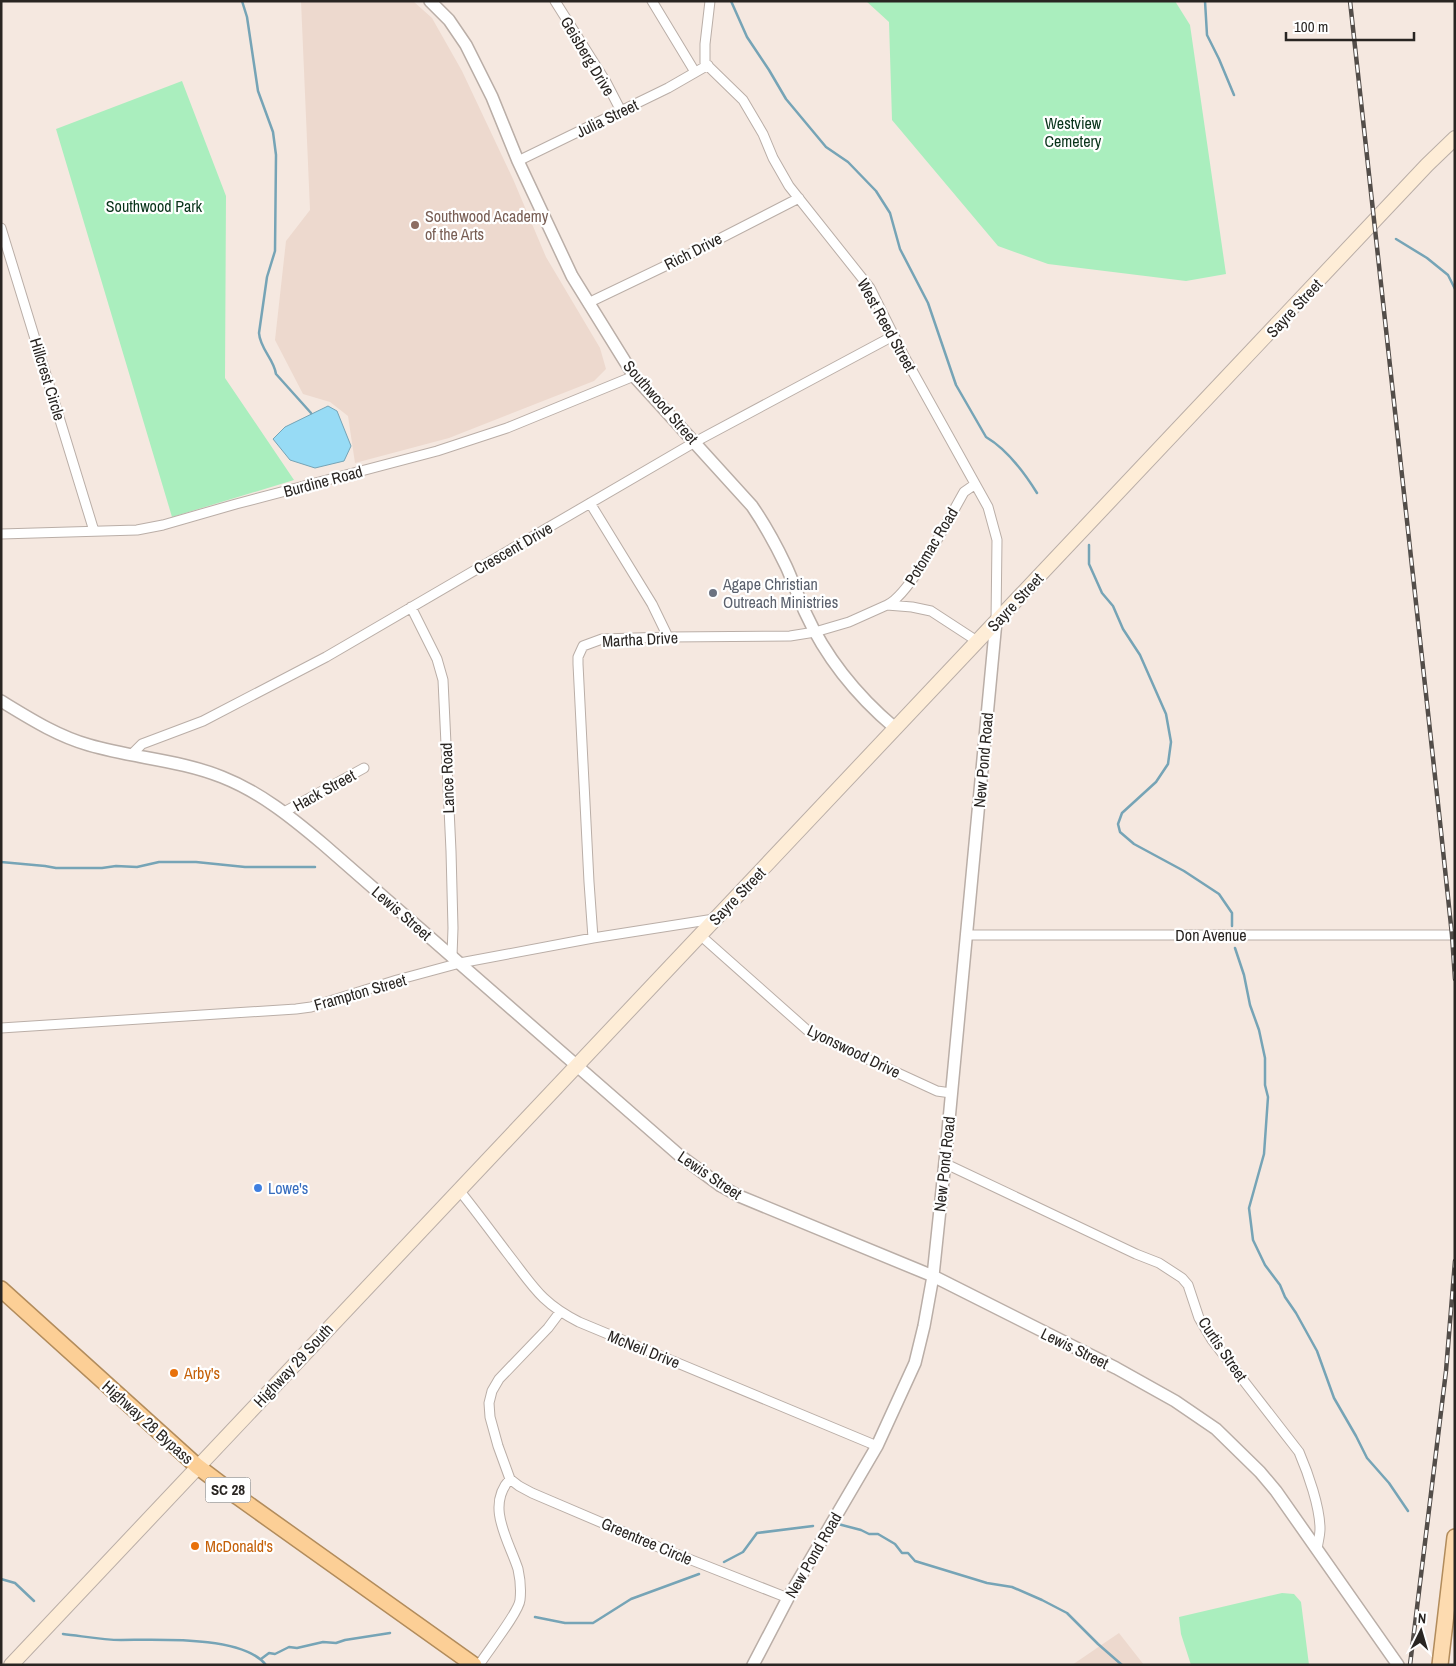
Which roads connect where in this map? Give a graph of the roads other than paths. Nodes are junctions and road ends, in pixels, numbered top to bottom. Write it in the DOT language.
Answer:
graph roads {
  1 [pos="430,1"];
  2 [pos="555,1"];
  3 [pos="652,1"];
  4 [pos="710,1"];
  5 [pos="708,65"];
  6 [pos="695,72"];
  7 [pos="621,111"];
  8 [pos="1455,138"];
  9 [pos="518,161"];
  10 [pos="798,198"];
  11 [pos="1,228"];
  12 [pos="588,303"];
  13 [pos="894,336"];
  14 [pos="634,376"];
  15 [pos="695,442"];
  16 [pos="974,485"];
  17 [pos="590,503"];
  18 [pos="94,531"];
  19 [pos="1,534"];
  20 [pos="887,606"];
  21 [pos="411,607"];
  22 [pos="996,621"];
  23 [pos="815,632"];
  24 [pos="668,637"];
  25 [pos="977,641"];
  26 [pos="1,701"];
  27 [pos="896,728"];
  28 [pos="131,755"];
  29 [pos="364,768"];
  30 [pos="284,812"];
  31 [pos="714,919"];
  32 [pos="700,935"];
  33 [pos="966,935"];
  34 [pos="1455,935"];
  35 [pos="593,938"];
  36 [pos="456,960"];
  37 [pos="1,1028"];
  38 [pos="575,1065"];
  39 [pos="951,1093"];
  40 [pos="944,1164"];
  41 [pos="459,1190"];
  42 [pos="933,1276"];
  43 [pos="1,1289"];
  44 [pos="560,1312"];
  45 [pos="877,1446"];
  46 [pos="197,1466"];
  47 [pos="510,1479"];
  48 [pos="1455,1537"];
  49 [pos="1317,1549"];
  50 [pos="788,1598"];
  51 [pos="1450,1613"];
  52 [pos="10,1665"];
  53 [pos="474,1665"];
  54 [pos="479,1665"];
  55 [pos="753,1665"];
  56 [pos="1398,1665"];
  57 [pos="1440,1665"];
  1 -- 9 [label="street, Southwood Street"];
  2 -- 7 [label="street, Geisberg Drive"];
  3 -- 6 [label="street"];
  4 -- 5 [label="street"];
  5 -- 6 [label="street, Julia Street"];
  5 -- 10 [label="street, West Reed Street"];
  6 -- 7 [label="street, Julia Street"];
  7 -- 9 [label="street, Julia Street"];
  8 -- 22 [label="main road, Sayre Street"];
  9 -- 12 [label="street, Southwood Street"];
  10 -- 12 [label="street, Rich Drive"];
  10 -- 13 [label="street, West Reed Street"];
  11 -- 18 [label="street, Hillcrest Circle"];
  12 -- 14 [label="street, Southwood Street"];
  13 -- 15 [label="street, Crescent Drive"];
  13 -- 16 [label="street, West Reed Street"];
  14 -- 15 [label="street, Southwood Street"];
  14 -- 18 [label="street, Burdine Road"];
  15 -- 17 [label="street, Crescent Drive"];
  15 -- 23 [label="street, Southwood Street"];
  16 -- 20 [label="street, Potomac Road"];
  16 -- 22 [label="street, West Reed Street"];
  17 -- 21 [label="street, Crescent Drive"];
  17 -- 24 [label="street"];
  18 -- 19 [label="street, Burdine Road"];
  20 -- 23 [label="street, Martha Drive"];
  20 -- 25 [label="street, Martha Drive"];
  21 -- 28 [label="street, Crescent Drive"];
  21 -- 36 [label="street, Lance Road"];
  22 -- 25 [label="main road, Sayre Street"];
  22 -- 33 [label="street, New Pond Road"];
  23 -- 24 [label="street, Martha Drive"];
  23 -- 27 [label="street, Southwood Street"];
  24 -- 35 [label="street, Martha Drive"];
  25 -- 27 [label="main road, Sayre Street"];
  26 -- 28 [label="street, Lewis Street"];
  27 -- 31 [label="main road, Sayre Street"];
  28 -- 30 [label="street, Lewis Street"];
  29 -- 30 [label="street, Hack Street"];
  30 -- 36 [label="street, Lewis Street"];
  31 -- 32 [label="main road, Sayre Street"];
  31 -- 35 [label="street, Frampton Street"];
  32 -- 38 [label="main road, Sayre Street"];
  32 -- 39 [label="street, Lyonswood Drive"];
  33 -- 34 [label="street, Don Avenue"];
  33 -- 39 [label="street, New Pond Road"];
  35 -- 36 [label="street, Frampton Street"];
  36 -- 37 [label="street, Frampton Street"];
  36 -- 38 [label="street, Lewis Street"];
  38 -- 41 [label="main road, Highway 29 South"];
  38 -- 42 [label="street, Lewis Street"];
  39 -- 40 [label="street, New Pond Road"];
  40 -- 42 [label="street, New Pond Road"];
  40 -- 49 [label="street, Curtis Street"];
  41 -- 44 [label="street, McNeil Drive"];
  41 -- 46 [label="main road, Highway 29 South"];
  42 -- 45 [label="street, New Pond Road"];
  42 -- 49 [label="street, Lewis Street"];
  43 -- 46 [label="highway, Highway 28 Bypass / SC 28"];
  44 -- 45 [label="street, McNeil Drive"];
  44 -- 47 [label="street"];
  45 -- 50 [label="street, New Pond Road"];
  46 -- 52 [label="main road, Highway 29 South"];
  46 -- 53 [label="highway, Highway 28 Bypass / SC 28"];
  47 -- 50 [label="street, Greentree Circle"];
  47 -- 54 [label="street"];
  48 -- 51 [label="main road"];
  49 -- 56 [label="street, Lewis Street"];
  50 -- 55 [label="street, New Pond Road"];
  51 -- 57 [label="main road"];
}
